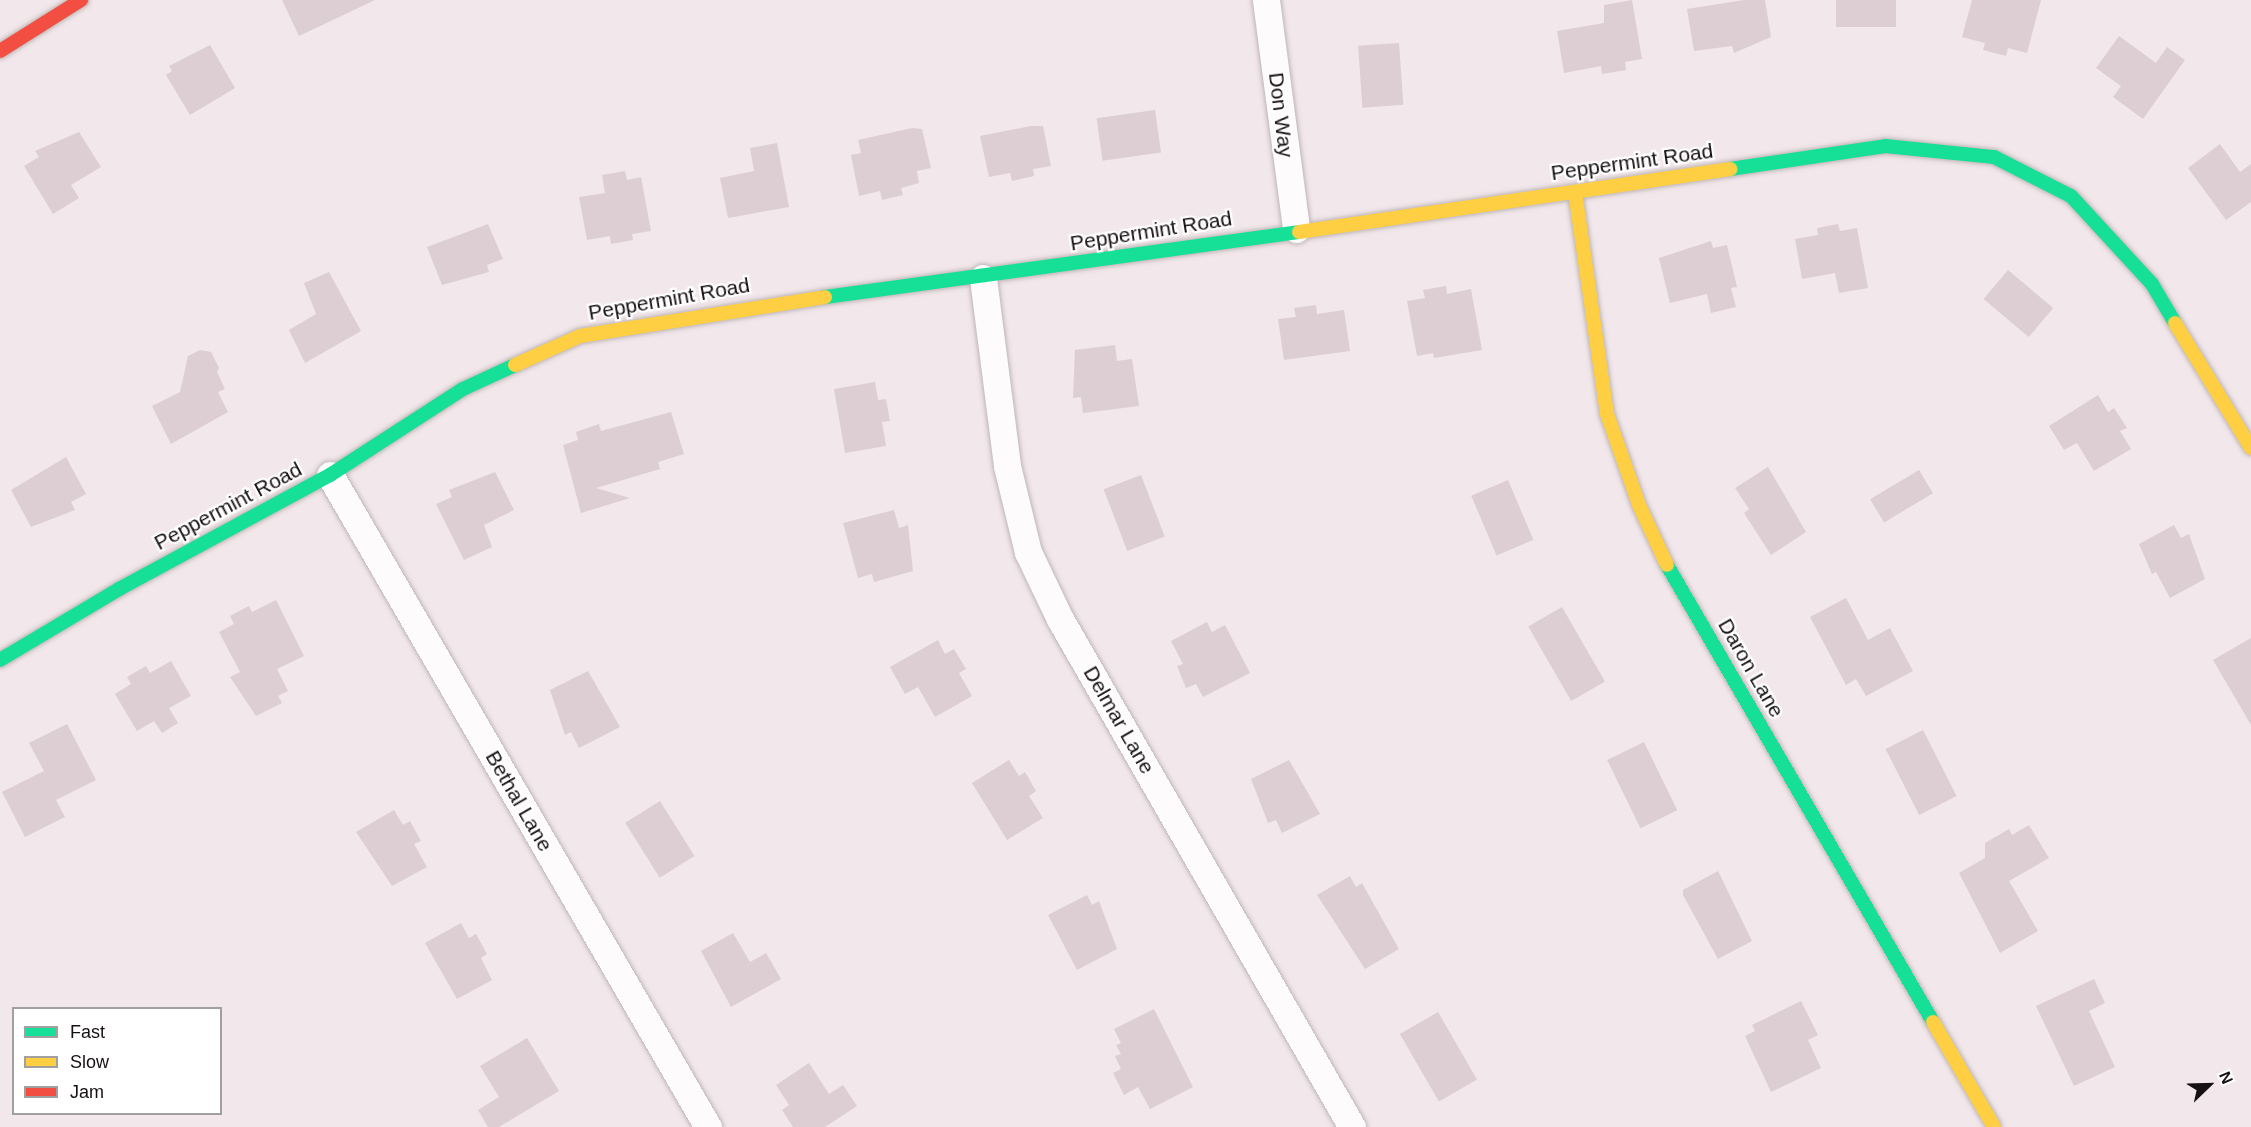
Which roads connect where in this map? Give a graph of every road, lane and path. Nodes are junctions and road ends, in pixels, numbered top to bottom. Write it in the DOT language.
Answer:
graph roads {
  1 [pos="81,0"];
  2 [pos="1266,0"];
  3 [pos="0,51"];
  4 [pos="1575,192"];
  5 [pos="1296,229"];
  6 [pos="983,278"];
  7 [pos="2251,448"];
  8 [pos="330,475"];
  9 [pos="0,660"];
  10 [pos="708,1127"];
  11 [pos="1352,1127"];
  12 [pos="1994,1127"];
  1 -- 3 [label="street"];
  2 -- 5 [label="street, Don Way"];
  4 -- 5 [label="street, Peppermint Road"];
  4 -- 7 [label="street, Peppermint Road"];
  4 -- 12 [label="street, Daron Lane"];
  5 -- 6 [label="street, Peppermint Road"];
  6 -- 8 [label="street, Peppermint Road"];
  6 -- 11 [label="street, Delmar Lane"];
  8 -- 9 [label="street, Peppermint Road"];
  8 -- 10 [label="street, Bethal Lane"];
}
